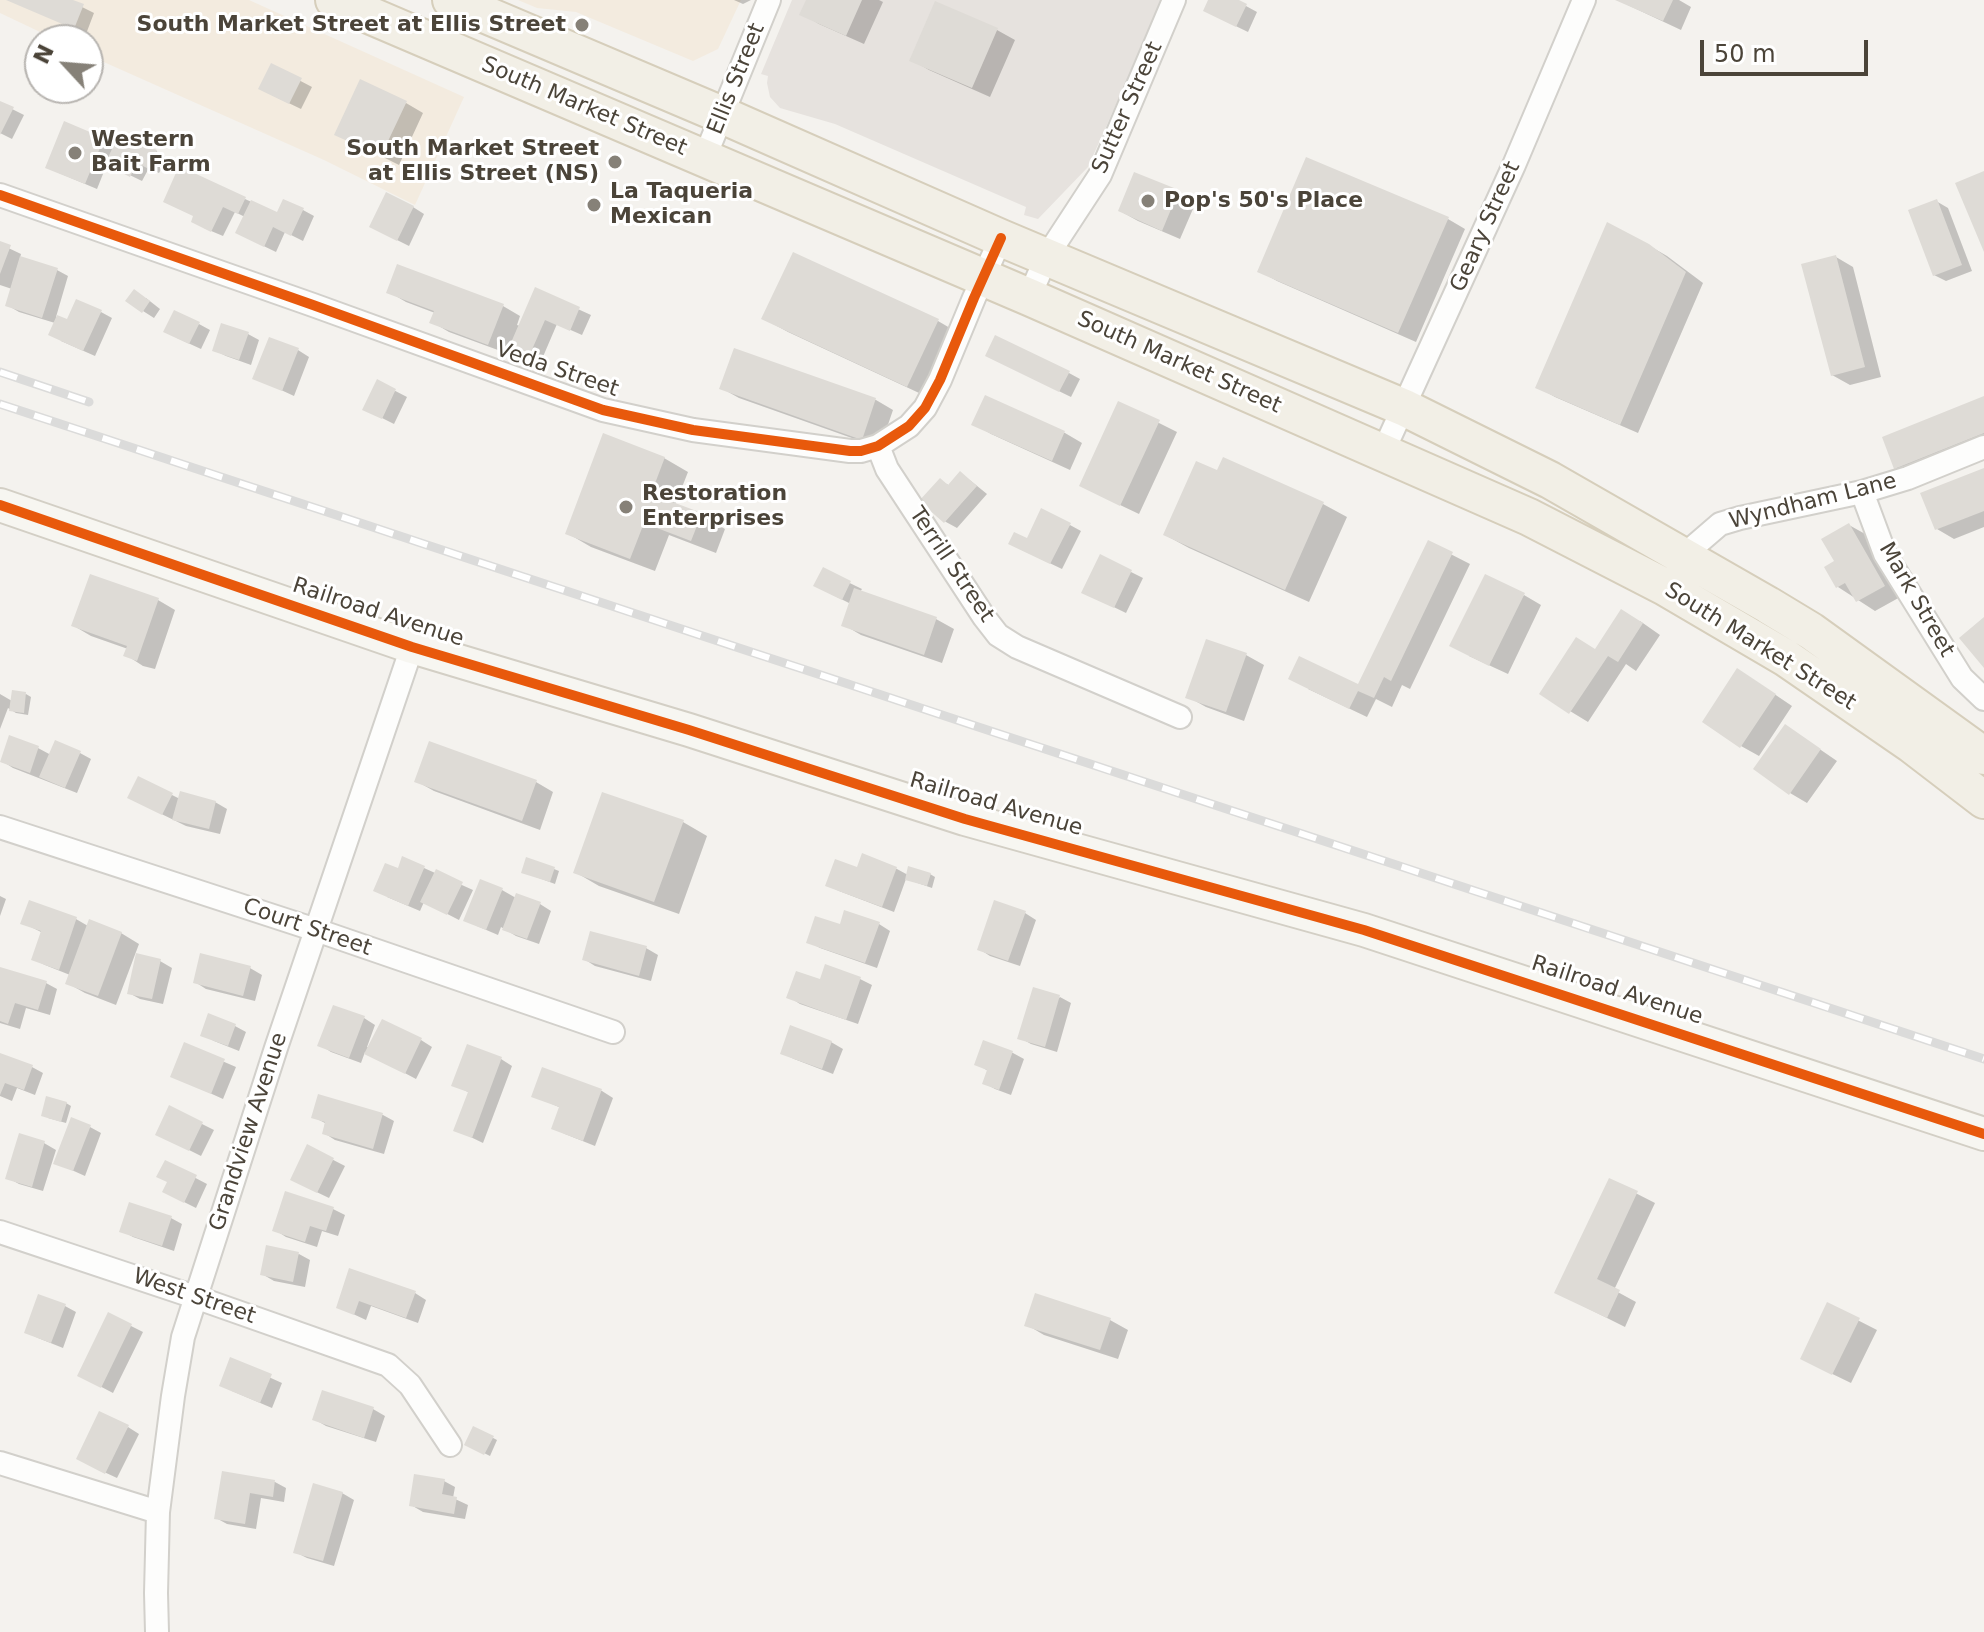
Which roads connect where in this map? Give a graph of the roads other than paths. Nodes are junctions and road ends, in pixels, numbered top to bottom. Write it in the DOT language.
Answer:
graph roads {
  1 [pos="451,0"];
  2 [pos="769,0"];
  3 [pos="1174,0"];
  4 [pos="1584,0"];
  5 [pos="341,1"];
  6 [pos="722,115"];
  7 [pos="704,159"];
  8 [pos="0,195"];
  9 [pos="1001,238"];
  10 [pos="1047,256"];
  11 [pos="982,279"];
  12 [pos="1029,297"];
  13 [pos="1405,408"];
  14 [pos="878,446"];
  15 [pos="1984,447"];
  16 [pos="1383,452"];
  17 [pos="1862,492"];
  18 [pos="0,505"];
  19 [pos="1684,555"];
  20 [pos="1665,587"];
  21 [pos="412,647"];
  22 [pos="1984,699"];
  23 [pos="1180,717"];
  24 [pos="1984,756"];
  25 [pos="1984,800"];
  26 [pos="0,827"];
  27 [pos="316,930"];
  28 [pos="613,1032"];
  29 [pos="1984,1134"];
  30 [pos="0,1232"];
  31 [pos="195,1297"];
  32 [pos="450,1445"];
  33 [pos="0,1463"];
  34 [pos="158,1512"];
  35 [pos="157,1632"];
  1 -- 6 [label="main road, South Market Street"];
  2 -- 6 [label="street, Ellis Street"];
  3 -- 10 [label="street, Sutter Street"];
  4 -- 13 [label="street, Geary Street"];
  5 -- 7 [label="main road, South Market Street"];
  6 -- 7 [label="street, Ellis Street"];
  6 -- 9 [label="main road, South Market Street"];
  7 -- 11 [label="main road, South Market Street"];
  8 -- 14 [label="street, Veda Street"];
  9 -- 10 [label="main road, South Market Street"];
  9 -- 11 [label="street, Veda Street"];
  10 -- 12 [label="street, Sutter Street"];
  10 -- 13 [label="main road, South Market Street"];
  11 -- 12 [label="main road, South Market Street"];
  11 -- 14 [label="street, Veda Street"];
  12 -- 16 [label="main road, South Market Street"];
  13 -- 16 [label="street, Geary Street"];
  13 -- 19 [label="main road, South Market Street"];
  14 -- 23 [label="street, Terrill Street"];
  15 -- 17 [label="street, Wyndham Lane"];
  16 -- 20 [label="main road, South Market Street"];
  17 -- 19 [label="street, Wyndham Lane"];
  17 -- 22 [label="street, Mark Street"];
  18 -- 21 [label="main road, Railroad Avenue"];
  19 -- 20 [label="street, Wyndham Lane"];
  19 -- 24 [label="main road, South Market Street"];
  20 -- 25 [label="main road, South Market Street"];
  21 -- 27 [label="street, Grandview Avenue"];
  21 -- 29 [label="main road, Railroad Avenue"];
  26 -- 27 [label="street, Court Street"];
  27 -- 28 [label="street, Court Street"];
  27 -- 31 [label="street, Grandview Avenue"];
  30 -- 31 [label="street, West Street"];
  31 -- 32 [label="street, West Street"];
  31 -- 34 [label="street, Grandview Avenue"];
  33 -- 34 [label="street"];
  34 -- 35 [label="street, Grandview Avenue"];
}
